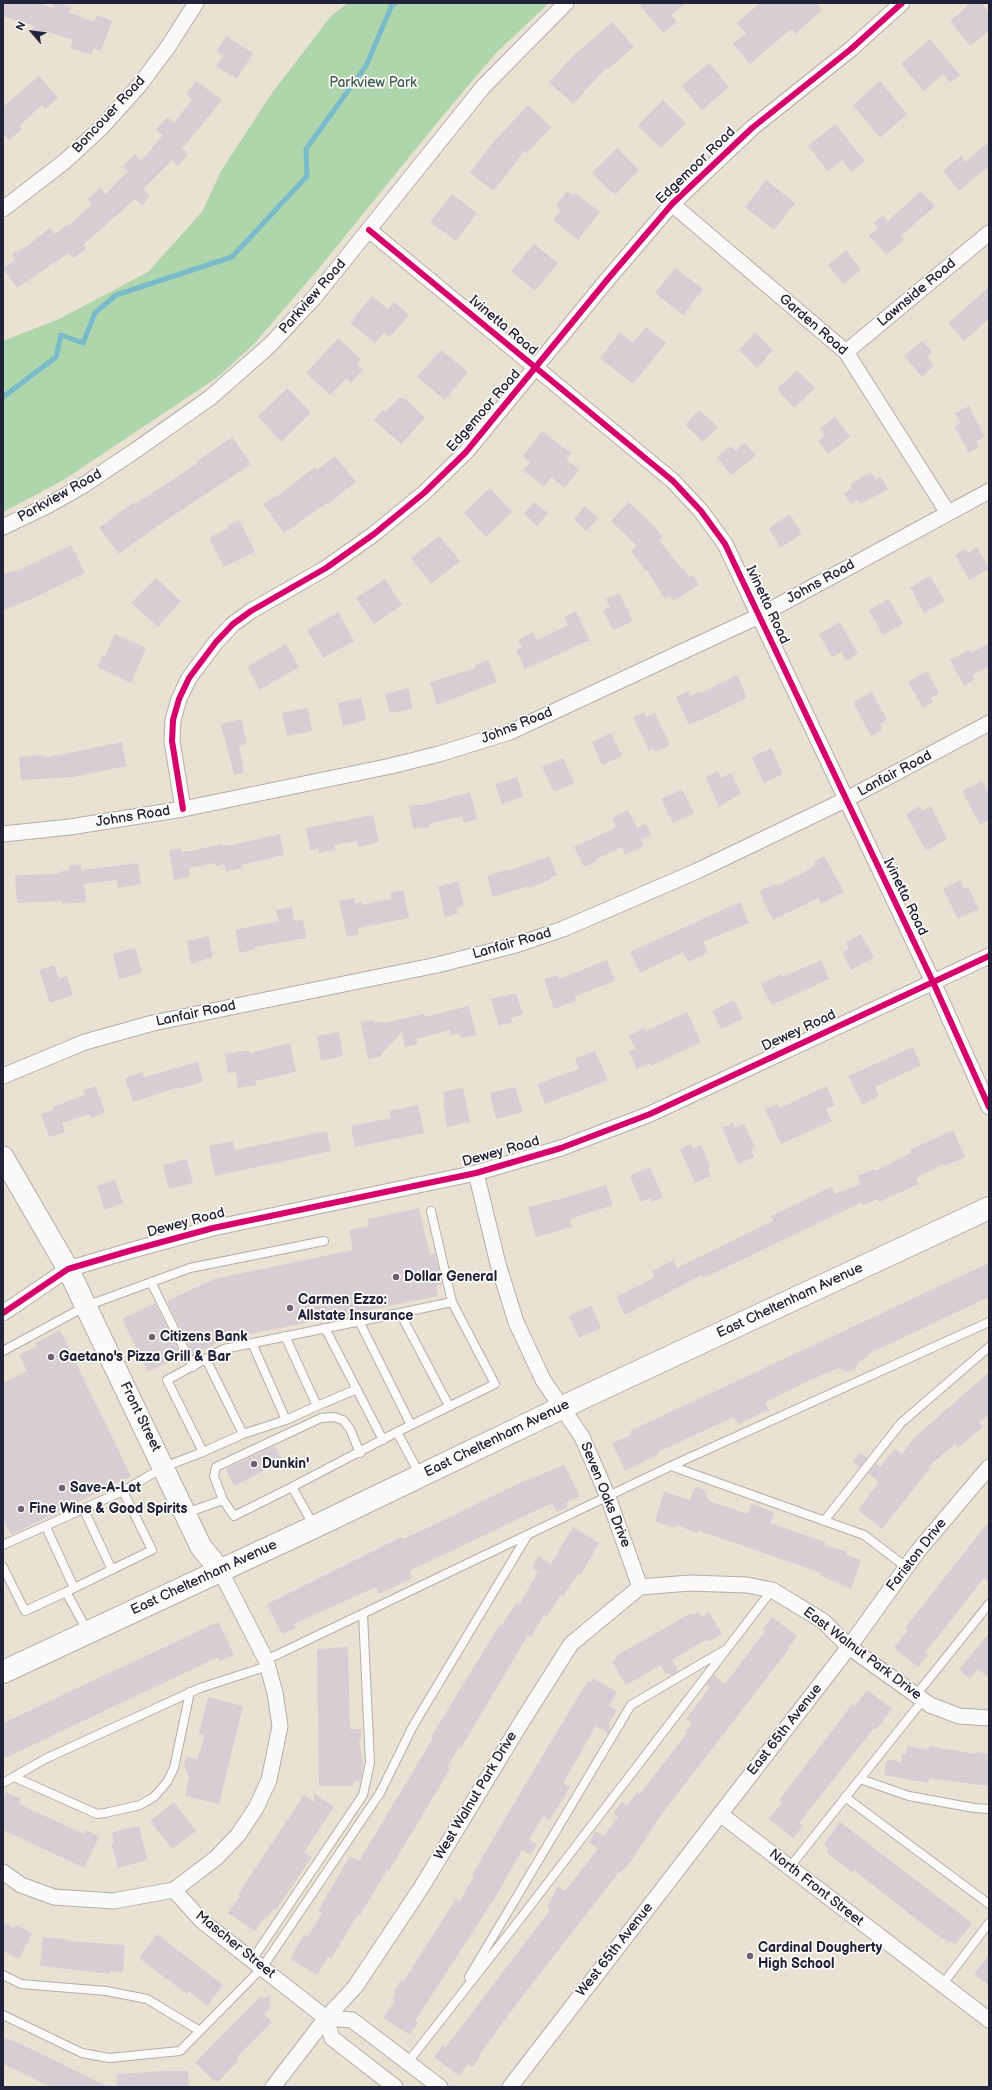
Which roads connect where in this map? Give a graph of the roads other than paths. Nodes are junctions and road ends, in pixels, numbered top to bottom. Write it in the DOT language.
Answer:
graph roads {
  1 [pos="566,3"];
  2 [pos="902,3"];
  3 [pos="193,4"];
  4 [pos="672,204"];
  5 [pos="3,209"];
  6 [pos="369,230"];
  7 [pos="989,233"];
  8 [pos="846,352"];
  9 [pos="536,369"];
  10 [pos="989,491"];
  11 [pos="948,513"];
  12 [pos="3,527"];
  13 [pos="759,616"];
  14 [pos="989,723"];
  15 [pos="845,800"];
  16 [pos="183,809"];
  17 [pos="3,834"];
  18 [pos="989,956"];
  19 [pos="933,982"];
  20 [pos="3,1076"];
  21 [pos="989,1107"];
  22 [pos="3,1157"];
  23 [pos="476,1173"];
  24 [pos="989,1208"];
  25 [pos="431,1211"];
  26 [pos="324,1241"];
  27 [pos="68,1269"];
  28 [pos="151,1282"];
  29 [pos="452,1302"];
  30 [pos="86,1306"];
  31 [pos="3,1313"];
  32 [pos="400,1313"];
  33 [pos="359,1321"];
  34 [pos="989,1322"];
  35 [pos="326,1328"];
  36 [pos="285,1336"];
  37 [pos="252,1343"];
  38 [pos="989,1347"];
  39 [pos="3,1351"];
  40 [pos="206,1359"];
  41 [pos="192,1367"];
  42 [pos="357,1389"];
  43 [pos="317,1406"];
  44 [pos="449,1406"];
  45 [pos="562,1407"];
  46 [pos="286,1420"];
  47 [pos="411,1425"];
  48 [pos="397,1432"];
  49 [pos="243,1434"];
  50 [pos="383,1440"];
  51 [pos="203,1452"];
  52 [pos="360,1453"];
  53 [pos="671,1466"];
  54 [pos="164,1467"];
  55 [pos="989,1467"];
  56 [pos="421,1476"];
  57 [pos="292,1487"];
  58 [pos="123,1492"];
  59 [pos="608,1497"];
  60 [pos="222,1500"];
  61 [pos="84,1510"];
  62 [pos="185,1514"];
  63 [pos="824,1521"];
  64 [pos="46,1527"];
  65 [pos="314,1527"];
  66 [pos="527,1536"];
  67 [pos="4,1542"];
  68 [pos="3,1567"];
  69 [pos="906,1567"];
  70 [pos="112,1570"];
  71 [pos="220,1570"];
  72 [pos="640,1587"];
  73 [pos="74,1588"];
  74 [pos="772,1590"];
  75 [pos="66,1592"];
  76 [pos="989,1604"];
  77 [pos="363,1614"];
  78 [pos="88,1633"];
  79 [pos="849,1647"];
  80 [pos="728,1648"];
  81 [pos="267,1663"];
  82 [pos="4,1669"];
  83 [pos="190,1692"];
  84 [pos="919,1697"];
  85 [pos="989,1718"];
  86 [pos="14,1777"];
  87 [pos="860,1779"];
  88 [pos="3,1783"];
  89 [pos="845,1797"];
  90 [pos="989,1809"];
  91 [pos="720,1814"];
  92 [pos="789,1868"];
  93 [pos="3,1872"];
  94 [pos="174,1890"];
  95 [pos="989,1904"];
  96 [pos="989,1923"];
  97 [pos="257,1964"];
  98 [pos="3,1975"];
  99 [pos="942,1985"];
  100 [pos="452,2006"];
  101 [pos="3,2016"];
  102 [pos="326,2018"];
  103 [pos="989,2020"];
  104 [pos="200,2030"];
  105 [pos="408,2062"];
  106 [pos="273,2087"];
  107 [pos="395,2087"];
  108 [pos="440,2087"];
  109 [pos="510,2087"];
  1 -- 6 [label="street, Parkview Road"];
  2 -- 4 [label="street, Edgemoor Road"];
  3 -- 5 [label="street, Boncouer Road"];
  4 -- 8 [label="street, Garden Road"];
  4 -- 9 [label="street, Edgemoor Road"];
  6 -- 9 [label="street, Ivinetta Road"];
  6 -- 12 [label="street, Parkview Road"];
  7 -- 8 [label="street, Lawnside Road"];
  8 -- 11 [label="street, Garden Road"];
  9 -- 13 [label="street, Ivinetta Road"];
  9 -- 16 [label="street, Edgemoor Road"];
  10 -- 11 [label="street, Johns Road"];
  11 -- 13 [label="street, Johns Road"];
  13 -- 15 [label="street, Ivinetta Road"];
  13 -- 16 [label="street, Johns Road"];
  14 -- 15 [label="street, Lanfair Road"];
  15 -- 19 [label="street, Ivinetta Road"];
  15 -- 20 [label="street, Lanfair Road"];
  16 -- 17 [label="street, Johns Road"];
  18 -- 19 [label="street, Dewey Road"];
  19 -- 21 [label="street, Ivinetta Road"];
  19 -- 23 [label="street, Dewey Road"];
  22 -- 27 [label="street, Front Street"];
  23 -- 27 [label="street, Dewey Road"];
  23 -- 45 [label="street, Seven Oaks Drive"];
  24 -- 45 [label="highway, East Cheltenham Avenue"];
  25 -- 29 [label="lane"];
  26 -- 28 [label="lane"];
  27 -- 30 [label="street, Front Street"];
  27 -- 31 [label="street, Dewey Road"];
  28 -- 30 [label="lane"];
  28 -- 41 [label="lane"];
  29 -- 32 [label="lane"];
  29 -- 44 [label="lane"];
  30 -- 39 [label="lane"];
  30 -- 54 [label="street, Front Street"];
  32 -- 33 [label="lane"];
  32 -- 44 [label="lane"];
  33 -- 35 [label="lane"];
  33 -- 47 [label="lane"];
  34 -- 53 [label="lane"];
  35 -- 36 [label="lane"];
  35 -- 42 [label="lane"];
  36 -- 37 [label="lane"];
  36 -- 43 [label="lane"];
  37 -- 40 [label="lane"];
  37 -- 46 [label="lane"];
  38 -- 63 [label="lane"];
  40 -- 41 [label="lane"];
  40 -- 49 [label="lane"];
  41 -- 51 [label="lane"];
  42 -- 43 [label="lane"];
  42 -- 50 [label="lane"];
  43 -- 46 [label="lane"];
  44 -- 47 [label="lane"];
  45 -- 56 [label="highway, East Cheltenham Avenue"];
  45 -- 59 [label="street, Seven Oaks Drive"];
  46 -- 49 [label="lane"];
  47 -- 48 [label="lane"];
  48 -- 50 [label="lane"];
  48 -- 56 [label="lane"];
  49 -- 51 [label="lane"];
  50 -- 52 [label="lane"];
  51 -- 54 [label="lane"];
  52 -- 57 [label="lane"];
  52 -- 60 [label="lane"];
  53 -- 59 [label="lane"];
  53 -- 63 [label="lane"];
  54 -- 58 [label="lane"];
  54 -- 62 [label="street, Front Street"];
  55 -- 69 [label="street, Fariston Drive"];
  56 -- 65 [label="highway, East Cheltenham Avenue"];
  57 -- 60 [label="lane"];
  57 -- 65 [label="lane"];
  58 -- 61 [label="lane"];
  58 -- 70 [label="lane"];
  59 -- 66 [label="lane"];
  59 -- 72 [label="street, Seven Oaks Drive"];
  60 -- 62 [label="lane"];
  61 -- 64 [label="lane"];
  61 -- 70 [label="lane"];
  62 -- 71 [label="street, Front Street"];
  63 -- 69 [label="lane"];
  64 -- 67 [label="lane"];
  64 -- 73 [label="lane"];
  65 -- 71 [label="highway, East Cheltenham Avenue"];
  66 -- 77 [label="lane"];
  66 -- 97 [label="lane"];
  68 -- 75 [label="lane"];
  69 -- 79 [label="street, Fariston Drive"];
  70 -- 73 [label="lane"];
  71 -- 78 [label="highway, East Cheltenham Avenue"];
  71 -- 81 [label="street"];
  72 -- 74 [label="street, East Walnut Park Drive"];
  72 -- 102 [label="street, West Walnut Park Drive"];
  73 -- 75 [label="lane"];
  74 -- 79 [label="street, East Walnut Park Drive"];
  74 -- 80 [label="lane"];
  75 -- 78 [label="lane"];
  76 -- 84 [label="lane"];
  77 -- 81 [label="lane"];
  77 -- 97 [label="lane"];
  78 -- 82 [label="highway, East Cheltenham Avenue"];
  79 -- 84 [label="street, East Walnut Park Drive"];
  79 -- 91 [label="street, East 65th Avenue"];
  80 -- 100 [label="lane"];
  80 -- 100 [label="lane"];
  81 -- 83 [label="lane"];
  81 -- 94 [label="street"];
  83 -- 86 [label="lane"];
  83 -- 86 [label="lane"];
  84 -- 85 [label="street, East Walnut Park Drive"];
  84 -- 87 [label="lane"];
  86 -- 88 [label="lane"];
  87 -- 89 [label="lane"];
  87 -- 90 [label="lane"];
  89 -- 92 [label="lane"];
  89 -- 95 [label="lane"];
  91 -- 92 [label="street, North Front Street"];
  91 -- 109 [label="street, West 65th Avenue"];
  92 -- 99 [label="street, North Front Street"];
  93 -- 94 [label="street"];
  94 -- 97 [label="street, Mascher Street"];
  96 -- 99 [label="lane"];
  97 -- 102 [label="street, Mascher Street"];
  97 -- 104 [label="lane"];
  98 -- 104 [label="lane"];
  99 -- 103 [label="street, North Front Street"];
  100 -- 105 [label="lane"];
  101 -- 104 [label="lane"];
  102 -- 105 [label="street"];
  102 -- 106 [label="street, West Walnut Park Drive"];
  102 -- 107 [label="street"];
  105 -- 108 [label="street"];
}
